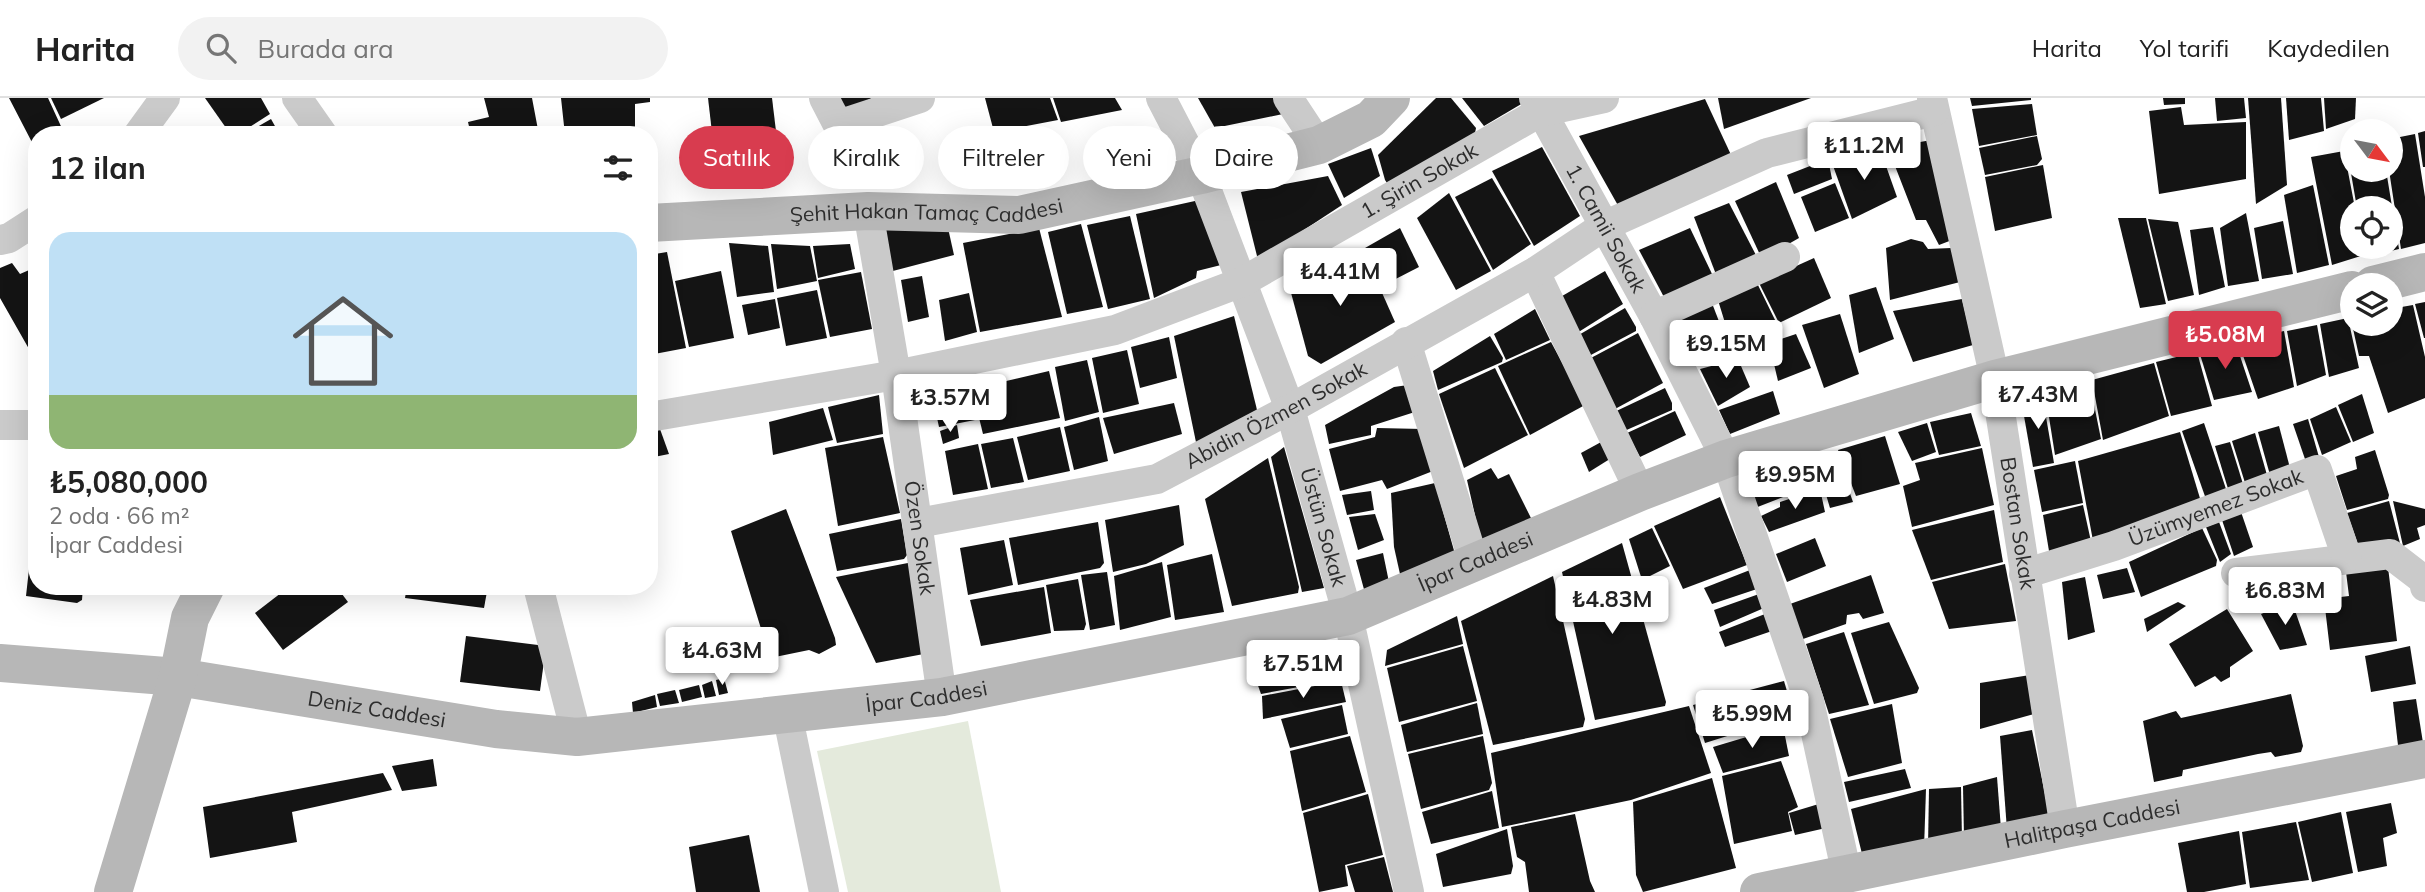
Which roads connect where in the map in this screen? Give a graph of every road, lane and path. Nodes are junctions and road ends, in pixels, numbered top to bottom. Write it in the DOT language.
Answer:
graph roads {
  1 [pos="165,98"];
  2 [pos="297,98"];
  3 [pos="824,98"];
  4 [pos="920,98"];
  5 [pos="1161,98"];
  6 [pos="1288,98"];
  7 [pos="1391,98"];
  8 [pos="1604,98"];
  9 [pos="1933,104"];
  10 [pos="1537,105"];
  11 [pos="145,126"];
  12 [pos="317,126"];
  13 [pos="1320,145"];
  14 [pos="1298,151"];
  15 [pos="1190,154"];
  16 [pos="1190,177"];
  17 [pos="1206,189"];
  18 [pos="868,211"];
  19 [pos="658,223"];
  20 [pos="28,226"];
  21 [pos="1604,226"];
  22 [pos="0,240"];
  23 [pos="1786,257"];
  24 [pos="1535,272"];
  25 [pos="2425,272"];
  26 [pos="2403,278"];
  27 [pos="1242,282"];
  28 [pos="2340,293"];
  29 [pos="1654,316"];
  30 [pos="1406,342"];
  31 [pos="897,375"];
  32 [pos="1995,379"];
  33 [pos="1290,409"];
  34 [pos="658,415"];
  35 [pos="0,425"];
  36 [pos="28,425"];
  37 [pos="1726,459"];
  38 [pos="1640,492"];
  39 [pos="918,523"];
  40 [pos="2347,558"];
  41 [pos="1474,562"];
  42 [pos="2236,573"];
  43 [pos="2024,574"];
  44 [pos="2425,583"];
  45 [pos="202,595"];
  46 [pos="540,595"];
  47 [pos="1348,617"];
  48 [pos="0,663"];
  49 [pos="178,677"];
  50 [pos="942,697"];
  51 [pos="787,713"];
  52 [pos="577,737"];
  53 [pos="2425,759"];
  54 [pos="2065,829"];
  55 [pos="1847,875"];
  56 [pos="113,892"];
  57 [pos="824,892"];
  58 [pos="1409,892"];
  59 [pos="1759,892"];
  1 -- 11 [label="street"];
  2 -- 12 [label="street"];
  3 -- 4 [label="street"];
  5 -- 15 [label="street, Üstün Sokak"];
  6 -- 13 [label="street"];
  7 -- 13 [label="main road, Şehit Hakan Tamaç Caddesi"];
  8 -- 10 [label="street, 1. Şirin Sokak"];
  9 -- 21 [label="street, Abidin Özmen Sokak"];
  9 -- 32 [label="street, Bostan Sokak"];
  10 -- 21 [label="street, 1. Camii Sokak"];
  10 -- 27 [label="street, 1. Şirin Sokak"];
  13 -- 14 [label="main road, Şehit Hakan Tamaç Caddesi"];
  16 -- 18 [label="main road, Şehit Hakan Tamaç Caddesi"];
  17 -- 27 [label="street, Üstün Sokak"];
  18 -- 19 [label="main road, Şehit Hakan Tamaç Caddesi"];
  18 -- 31 [label="street, Özen Sokak"];
  20 -- 22 [label="street"];
  21 -- 24 [label="street, Abidin Özmen Sokak"];
  21 -- 29 [label="street, 1. Camii Sokak"];
  23 -- 29 [label="street"];
  24 -- 30 [label="street, Abidin Özmen Sokak"];
  24 -- 38 [label="street"];
  25 -- 26 [label="main road"];
  27 -- 31 [label="street, 1. Şirin Sokak"];
  27 -- 33 [label="street, Üstün Sokak"];
  28 -- 32 [label="main road, İpar Caddesi"];
  29 -- 37 [label="street, 1. Camii Sokak"];
  30 -- 33 [label="street, Abidin Özmen Sokak"];
  30 -- 41 [label="street"];
  31 -- 34 [label="street, 1. Şirin Sokak"];
  31 -- 39 [label="street, Özen Sokak"];
  32 -- 37 [label="main road, İpar Caddesi"];
  32 -- 43 [label="street, Bostan Sokak"];
  33 -- 39 [label="street, Abidin Özmen Sokak"];
  33 -- 47 [label="street, Üstün Sokak"];
  35 -- 36 [label="street"];
  37 -- 38 [label="main road, İpar Caddesi"];
  37 -- 55 [label="street, 1. Camii Sokak"];
  38 -- 41 [label="main road, İpar Caddesi"];
  39 -- 50 [label="street, Özen Sokak"];
  40 -- 42 [label="street"];
  40 -- 43 [label="street, Üzümyemez Sokak"];
  40 -- 44 [label="street"];
  41 -- 47 [label="main road, İpar Caddesi"];
  43 -- 54 [label="street, Bostan Sokak"];
  45 -- 49 [label="main road"];
  46 -- 52 [label="street"];
  47 -- 50 [label="main road, İpar Caddesi"];
  47 -- 58 [label="street, Üstün Sokak"];
  48 -- 49 [label="main road, Deniz Caddesi"];
  49 -- 52 [label="main road, Deniz Caddesi"];
  49 -- 56 [label="main road"];
  50 -- 51 [label="main road, İpar Caddesi"];
  51 -- 52 [label="main road, İpar Caddesi"];
  51 -- 57 [label="street"];
  53 -- 54 [label="main road, Halitpaşa Caddesi"];
  54 -- 55 [label="main road, Halitpaşa Caddesi"];
  55 -- 59 [label="main road, Halitpaşa Caddesi"];
}
